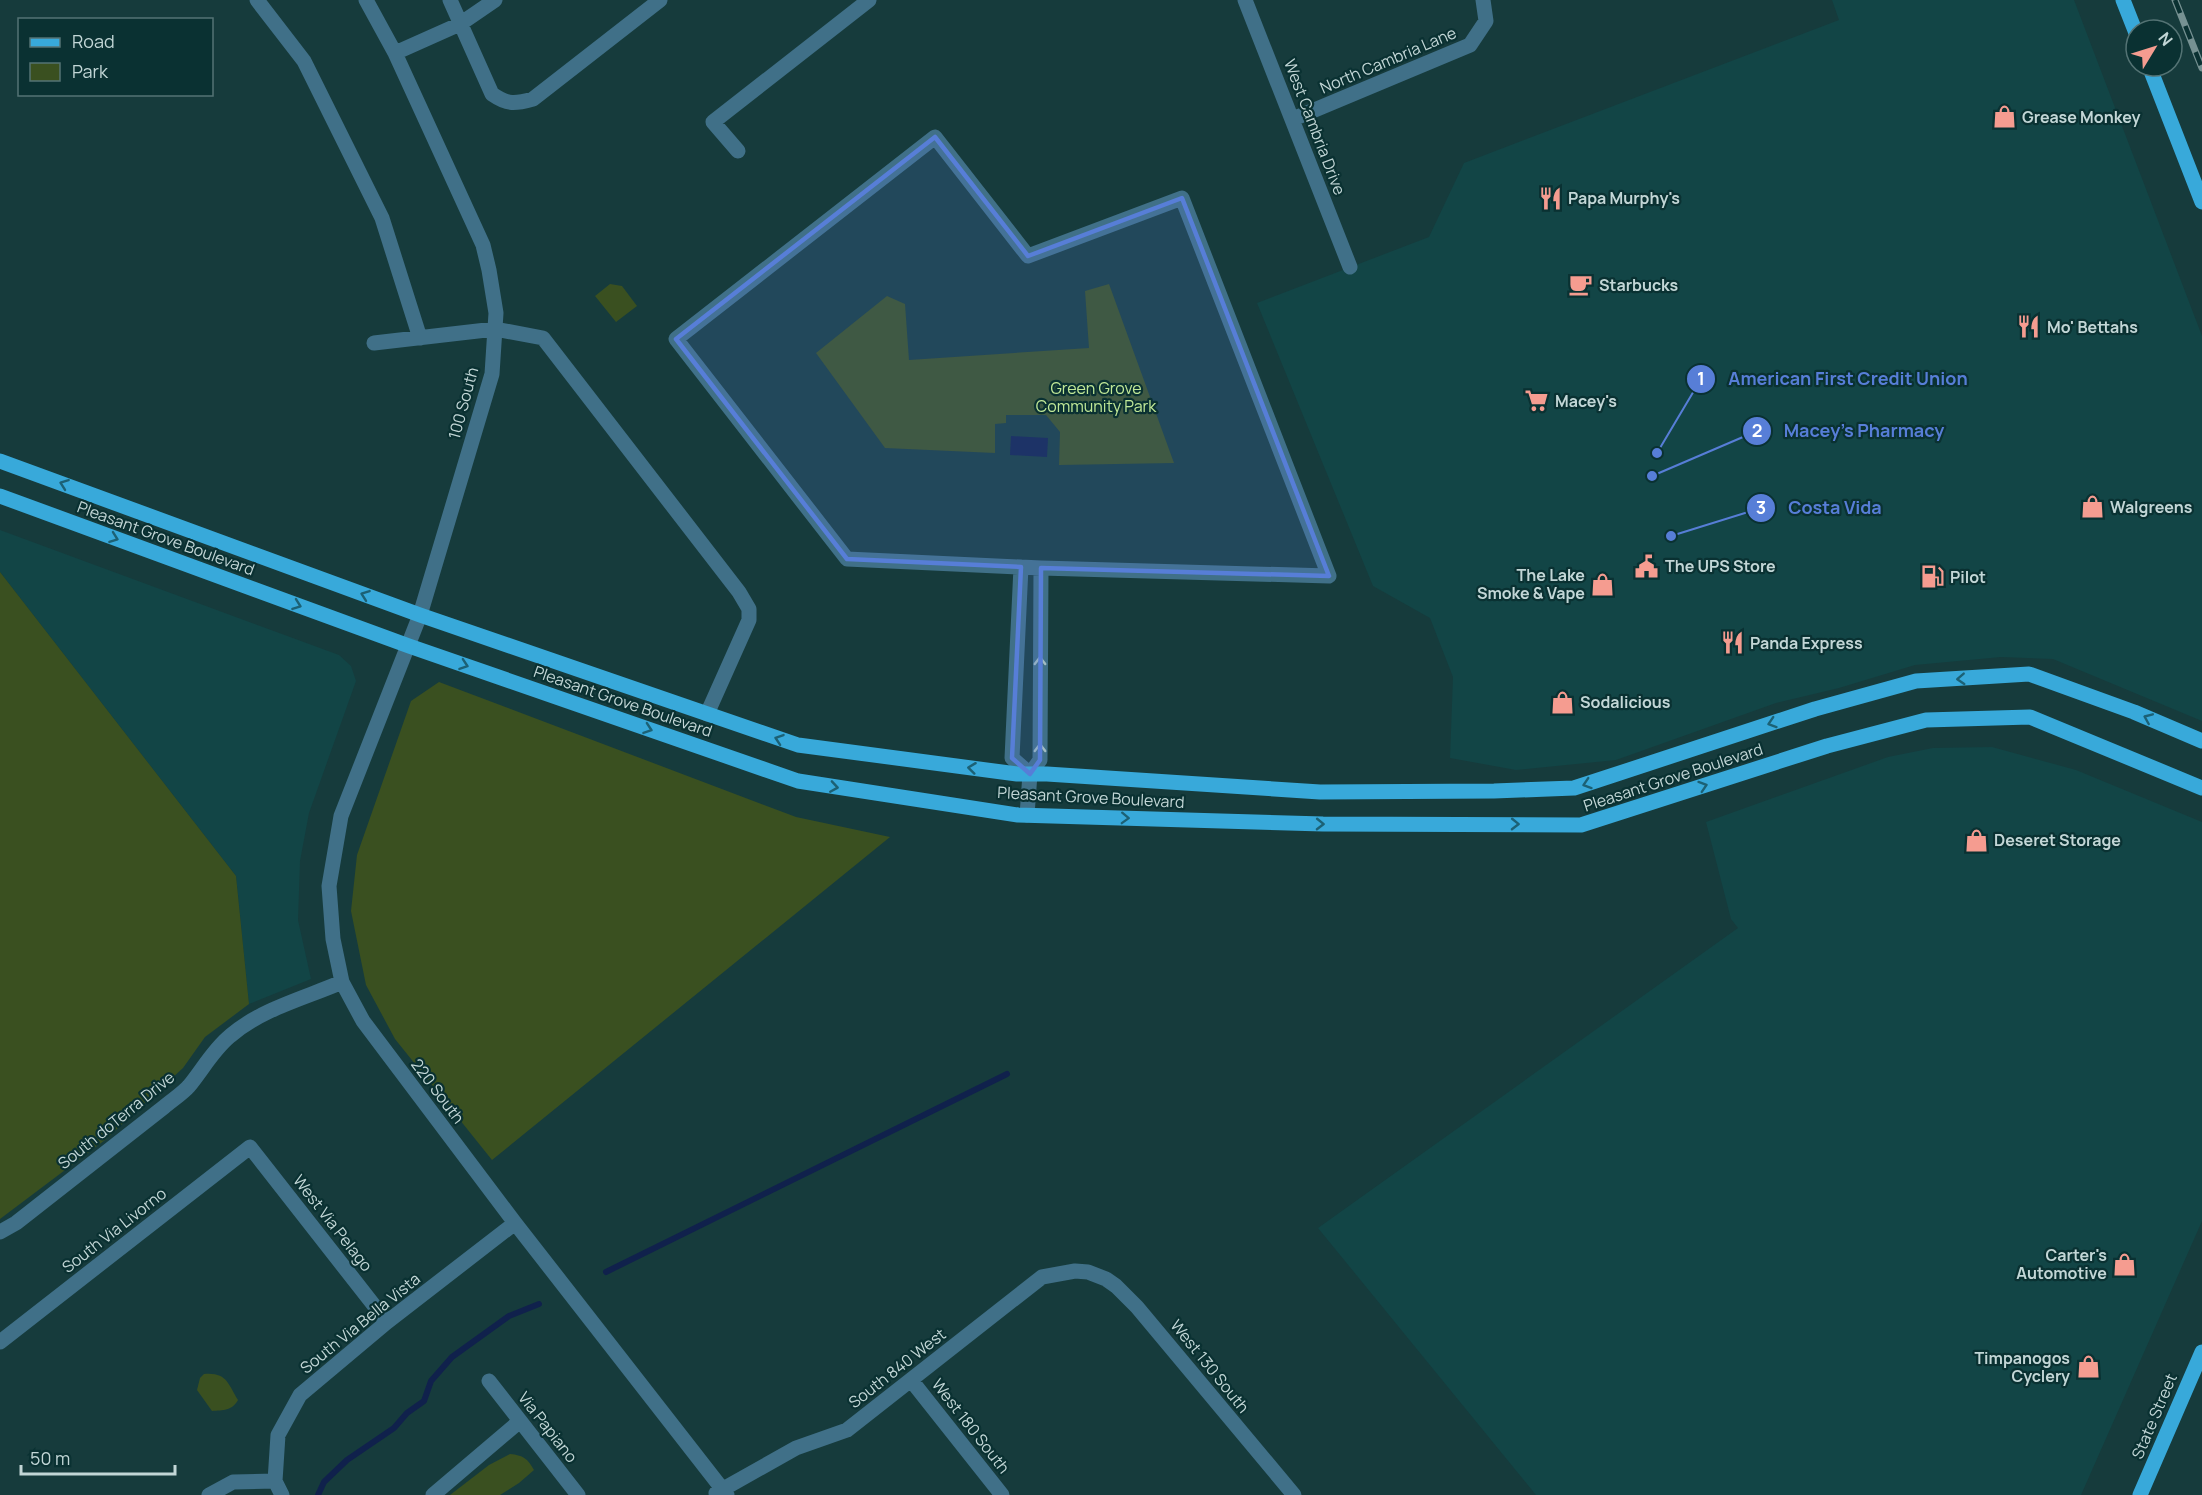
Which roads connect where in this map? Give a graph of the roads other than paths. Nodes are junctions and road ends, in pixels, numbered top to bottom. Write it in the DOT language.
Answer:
graph roads {
  1 [pos="257,0"];
  2 [pos="366,0"];
  3 [pos="450,0"];
  4 [pos="495,0"];
  5 [pos="660,0"];
  6 [pos="869,0"];
  7 [pos="1245,0"];
  8 [pos="1483,0"];
  9 [pos="2123,0"];
  10 [pos="2130,18"];
  11 [pos="460,24"];
  12 [pos="395,53"];
  13 [pos="2154,78"];
  14 [pos="1293,119"];
  15 [pos="738,151"];
  16 [pos="2202,202"];
  17 [pos="1350,267"];
  18 [pos="495,329"];
  19 [pos="420,338"];
  20 [pos="374,343"];
  21 [pos="0,461"];
  22 [pos="0,496"];
  23 [pos="1021,567"];
  24 [pos="1041,568"];
  25 [pos="420,615"];
  26 [pos="409,646"];
  27 [pos="707,714"];
  28 [pos="1014,717"];
  29 [pos="1040,720"];
  30 [pos="2202,741"];
  31 [pos="1030,774"];
  32 [pos="2202,788"];
  33 [pos="1027,815"];
  34 [pos="342,982"];
  35 [pos="250,1147"];
  36 [pos="515,1222"];
  37 [pos="0,1232"];
  38 [pos="1088,1272"];
  39 [pos="387,1322"];
  40 [pos="0,1342"];
  41 [pos="2202,1352"];
  42 [pos="911,1380"];
  43 [pos="489,1381"];
  44 [pos="520,1421"];
  45 [pos="278,1488"];
  46 [pos="721,1493"];
  47 [pos="209,1495"];
  48 [pos="433,1495"];
  49 [pos="578,1495"];
  50 [pos="1002,1495"];
  51 [pos="1294,1495"];
  52 [pos="2140,1495"];
  1 -- 19 [label="street"];
  2 -- 12 [label="street, 100 South"];
  3 -- 11 [label="street"];
  4 -- 11 [label="street"];
  5 -- 11 [label="street"];
  6 -- 15 [label="street"];
  7 -- 14 [label="street, West Cambria Drive"];
  8 -- 14 [label="street, North Cambria Lane"];
  9 -- 10 [label="main road"];
  11 -- 12 [label="street"];
  12 -- 18 [label="street, 100 South"];
  13 -- 16 [label="main road"];
  14 -- 17 [label="street, West Cambria Drive"];
  18 -- 19 [label="street"];
  18 -- 25 [label="street, 100 South"];
  18 -- 27 [label="street"];
  19 -- 20 [label="street"];
  25 -- 21 [label="main road, Pleasant Grove Boulevard, one-way"];
  22 -- 26 [label="main road, Pleasant Grove Boulevard, one-way"];
  23 -- 24 [label="street"];
  23 -- 24 [label="street"];
  23 -- 28 [label="street"];
  29 -- 24 [label="street, one-way"];
  25 -- 26 [label="street, 100 South"];
  25 -- 27 [label="main road, Pleasant Grove Boulevard"];
  26 -- 33 [label="main road, Pleasant Grove Boulevard, one-way"];
  26 -- 34 [label="street, 220 South"];
  31 -- 27 [label="main road, Pleasant Grove Boulevard, one-way"];
  28 -- 29 [label="street"];
  28 -- 31 [label="street"];
  31 -- 29 [label="street, one-way"];
  30 -- 31 [label="main road, Pleasant Grove Boulevard, one-way"];
  31 -- 33 [label="street"];
  33 -- 32 [label="main road, Pleasant Grove Boulevard, one-way"];
  34 -- 36 [label="street, 220 South"];
  34 -- 37 [label="street, South doTerra Drive"];
  35 -- 39 [label="street, West Via Pelago"];
  35 -- 40 [label="street, South Via Livorno"];
  36 -- 39 [label="street, South Via Bella Vista"];
  36 -- 46 [label="street, 220 South"];
  38 -- 42 [label="street, South 840 West"];
  38 -- 51 [label="street, West 130 South"];
  39 -- 45 [label="street, South Via Bella Vista"];
  41 -- 52 [label="main road, State Street"];
  42 -- 46 [label="street, South 840 West"];
  42 -- 50 [label="street, West 180 South"];
  43 -- 44 [label="street, Via Papiano"];
  44 -- 48 [label="street"];
  44 -- 49 [label="street, Via Papiano"];
  45 -- 47 [label="street"];
}
